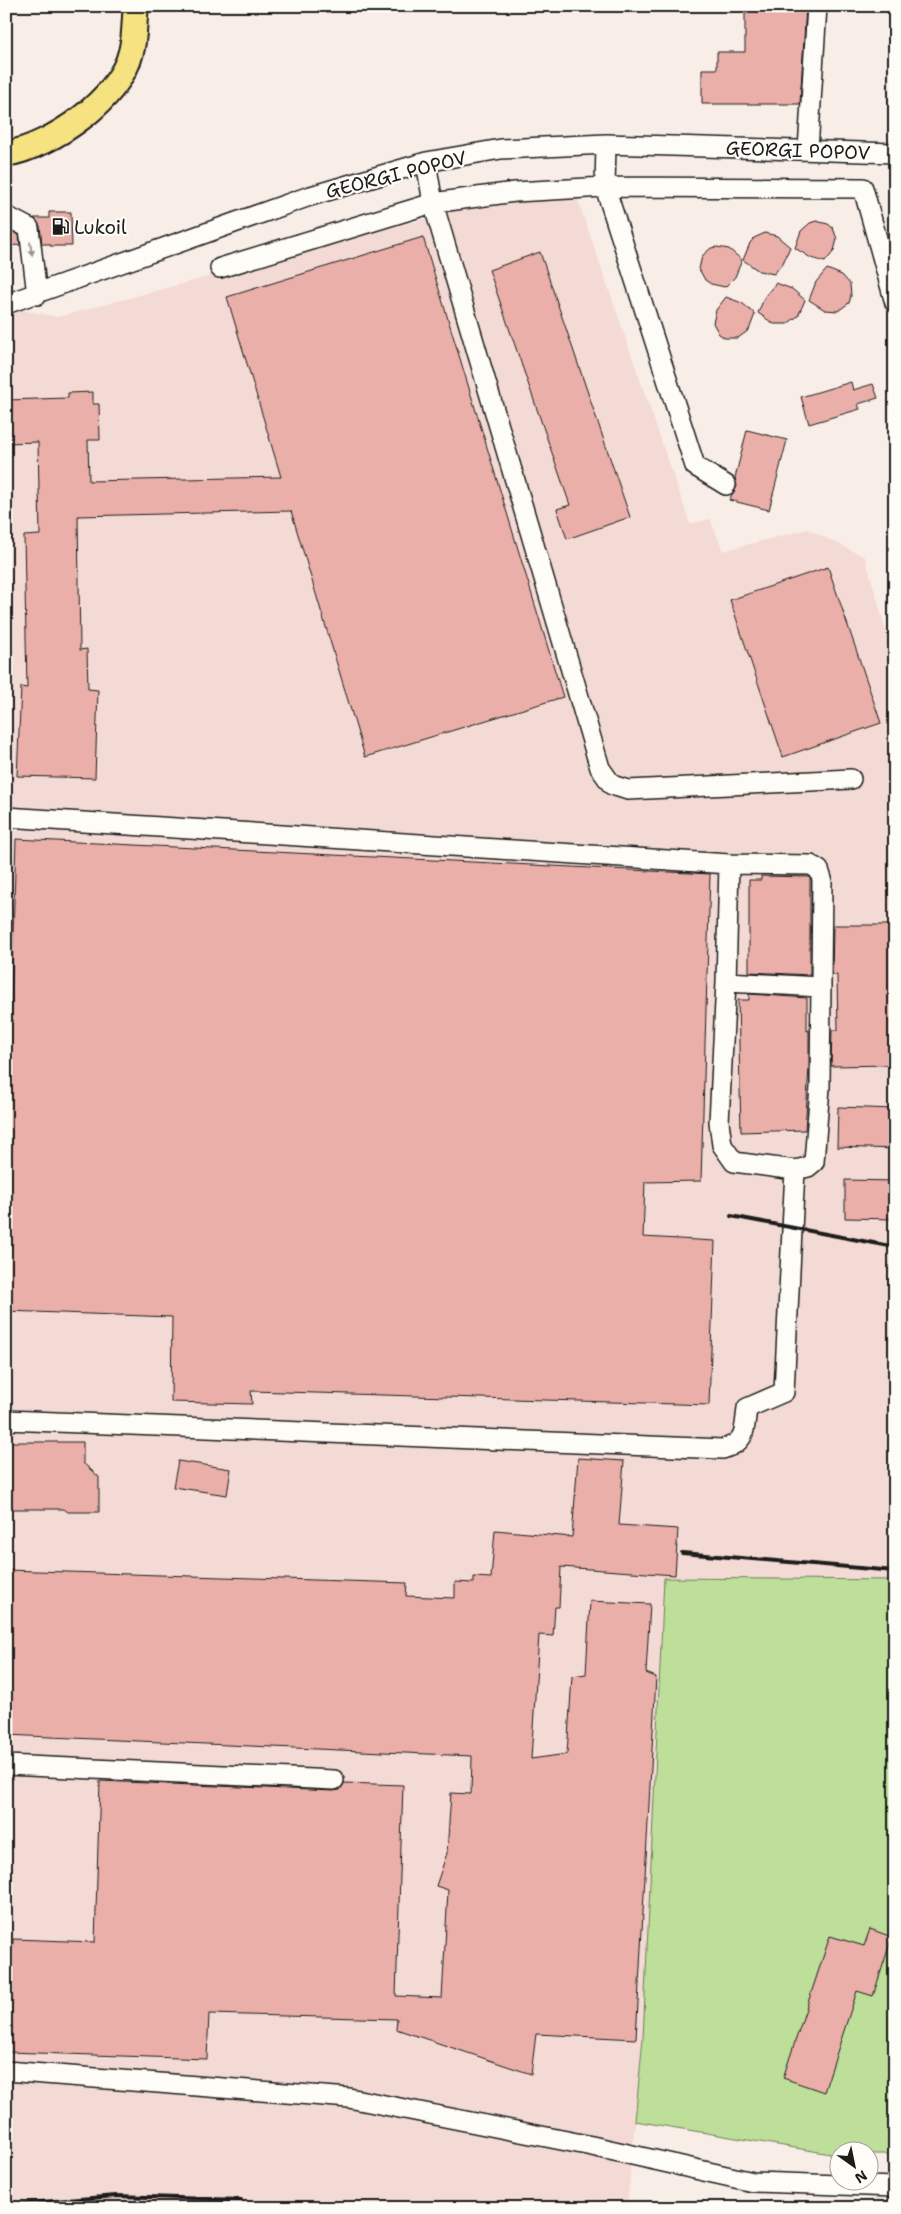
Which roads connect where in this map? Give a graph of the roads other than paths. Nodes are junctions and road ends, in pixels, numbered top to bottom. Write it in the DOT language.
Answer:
graph roads {
  1 [pos="136,6"];
  2 [pos="817,6"];
  3 [pos="6,136"];
  4 [pos="48,139"];
  5 [pos="606,144"];
  6 [pos="808,150"];
  7 [pos="895,153"];
  8 [pos="6,154"];
  9 [pos="426,162"];
  10 [pos="605,187"];
  11 [pos="433,203"];
  12 [pos="6,216"];
  13 [pos="220,268"];
  14 [pos="37,294"];
  15 [pos="895,303"];
  16 [pos="6,304"];
  17 [pos="726,485"];
  18 [pos="851,779"];
  19 [pos="6,817"];
  20 [pos="729,864"];
  21 [pos="726,982"];
  22 [pos="820,987"];
  23 [pos="795,1170"];
  24 [pos="6,1420"];
  25 [pos="6,1765"];
  26 [pos="334,1780"];
  27 [pos="6,2071"];
  28 [pos="895,2187"];
  1 -- 4 [label="main road"];
  2 -- 6 [label="street"];
  3 -- 4 [label="main road"];
  4 -- 8 [label="main road"];
  5 -- 6 [label="street, GEORGI POPOV"];
  5 -- 9 [label="street, GEORGI POPOV"];
  5 -- 10 [label="street"];
  6 -- 7 [label="street, GEORGI POPOV"];
  9 -- 11 [label="street"];
  9 -- 14 [label="street, GEORGI POPOV"];
  10 -- 11 [label="street"];
  10 -- 15 [label="street"];
  10 -- 17 [label="street"];
  11 -- 13 [label="street"];
  11 -- 18 [label="street"];
  12 -- 14 [label="street, one-way"];
  14 -- 16 [label="street, GEORGI POPOV"];
  19 -- 20 [label="street"];
  20 -- 21 [label="street"];
  20 -- 22 [label="street"];
  21 -- 22 [label="street"];
  21 -- 23 [label="street"];
  22 -- 23 [label="street"];
  23 -- 24 [label="street"];
  25 -- 26 [label="street"];
  27 -- 28 [label="street"];
}
